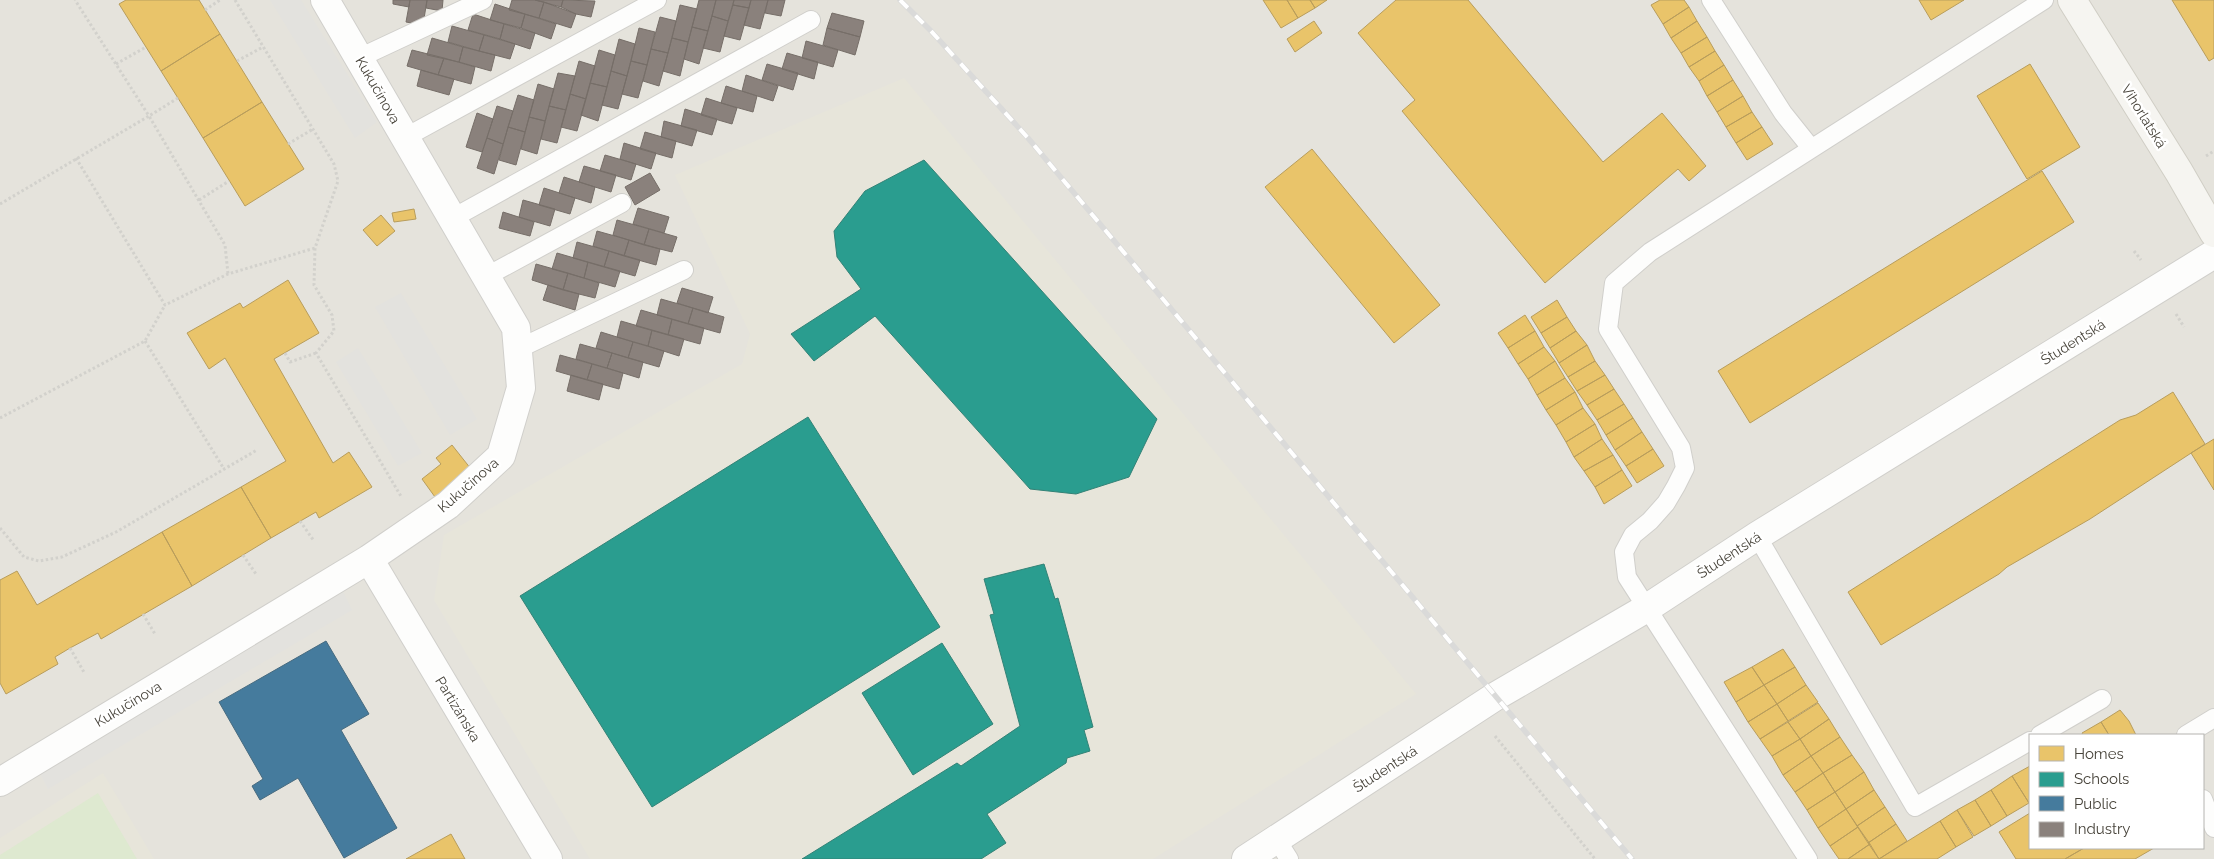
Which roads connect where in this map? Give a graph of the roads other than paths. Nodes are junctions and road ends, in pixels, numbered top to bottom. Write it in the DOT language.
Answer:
graph roads {
  1 [pos="325,0"];
  2 [pos="482,0"];
  3 [pos="657,0"];
  4 [pos="1711,0"];
  5 [pos="2044,0"];
  6 [pos="2072,0"];
  7 [pos="811,20"];
  8 [pos="359,58"];
  9 [pos="406,137"];
  10 [pos="1811,148"];
  11 [pos="622,203"];
  12 [pos="453,218"];
  13 [pos="2214,234"];
  14 [pos="2214,254"];
  15 [pos="684,270"];
  16 [pos="487,276"];
  17 [pos="518,349"];
  18 [pos="1757,536"];
  19 [pos="369,559"];
  20 [pos="1647,608"];
  21 [pos="2102,699"];
  22 [pos="2214,718"];
  23 [pos="2042,734"];
  24 [pos="2188,734"];
  25 [pos="2029,742"];
  26 [pos="1,779"];
  27 [pos="2204,802"];
  28 [pos="2214,828"];
  29 [pos="1283,849"];
  30 [pos="548,859"];
  31 [pos="1246,859"];
  32 [pos="1808,859"];
  1 -- 8 [label="street, Kukučínova"];
  2 -- 8 [label="lane"];
  3 -- 9 [label="lane"];
  4 -- 10 [label="lane"];
  5 -- 10 [label="lane"];
  6 -- 13 [label="main road, Vihorlatská"];
  7 -- 12 [label="lane"];
  8 -- 9 [label="street, Kukučínova"];
  9 -- 12 [label="street, Kukučínova"];
  10 -- 20 [label="lane"];
  11 -- 16 [label="lane"];
  12 -- 16 [label="street, Kukučínova"];
  14 -- 18 [label="street, Študentská"];
  15 -- 17 [label="lane"];
  16 -- 17 [label="street, Kukučínova"];
  17 -- 19 [label="street, Kukučínova"];
  18 -- 20 [label="street, Študentská"];
  18 -- 25 [label="lane"];
  19 -- 26 [label="street, Kukučínova"];
  19 -- 30 [label="street, Partizánska"];
  20 -- 29 [label="street, Študentská"];
  20 -- 32 [label="lane"];
  21 -- 23 [label="lane"];
  22 -- 24 [label="lane"];
  27 -- 28 [label="lane"];
  29 -- 31 [label="street, Študentská"];
}
